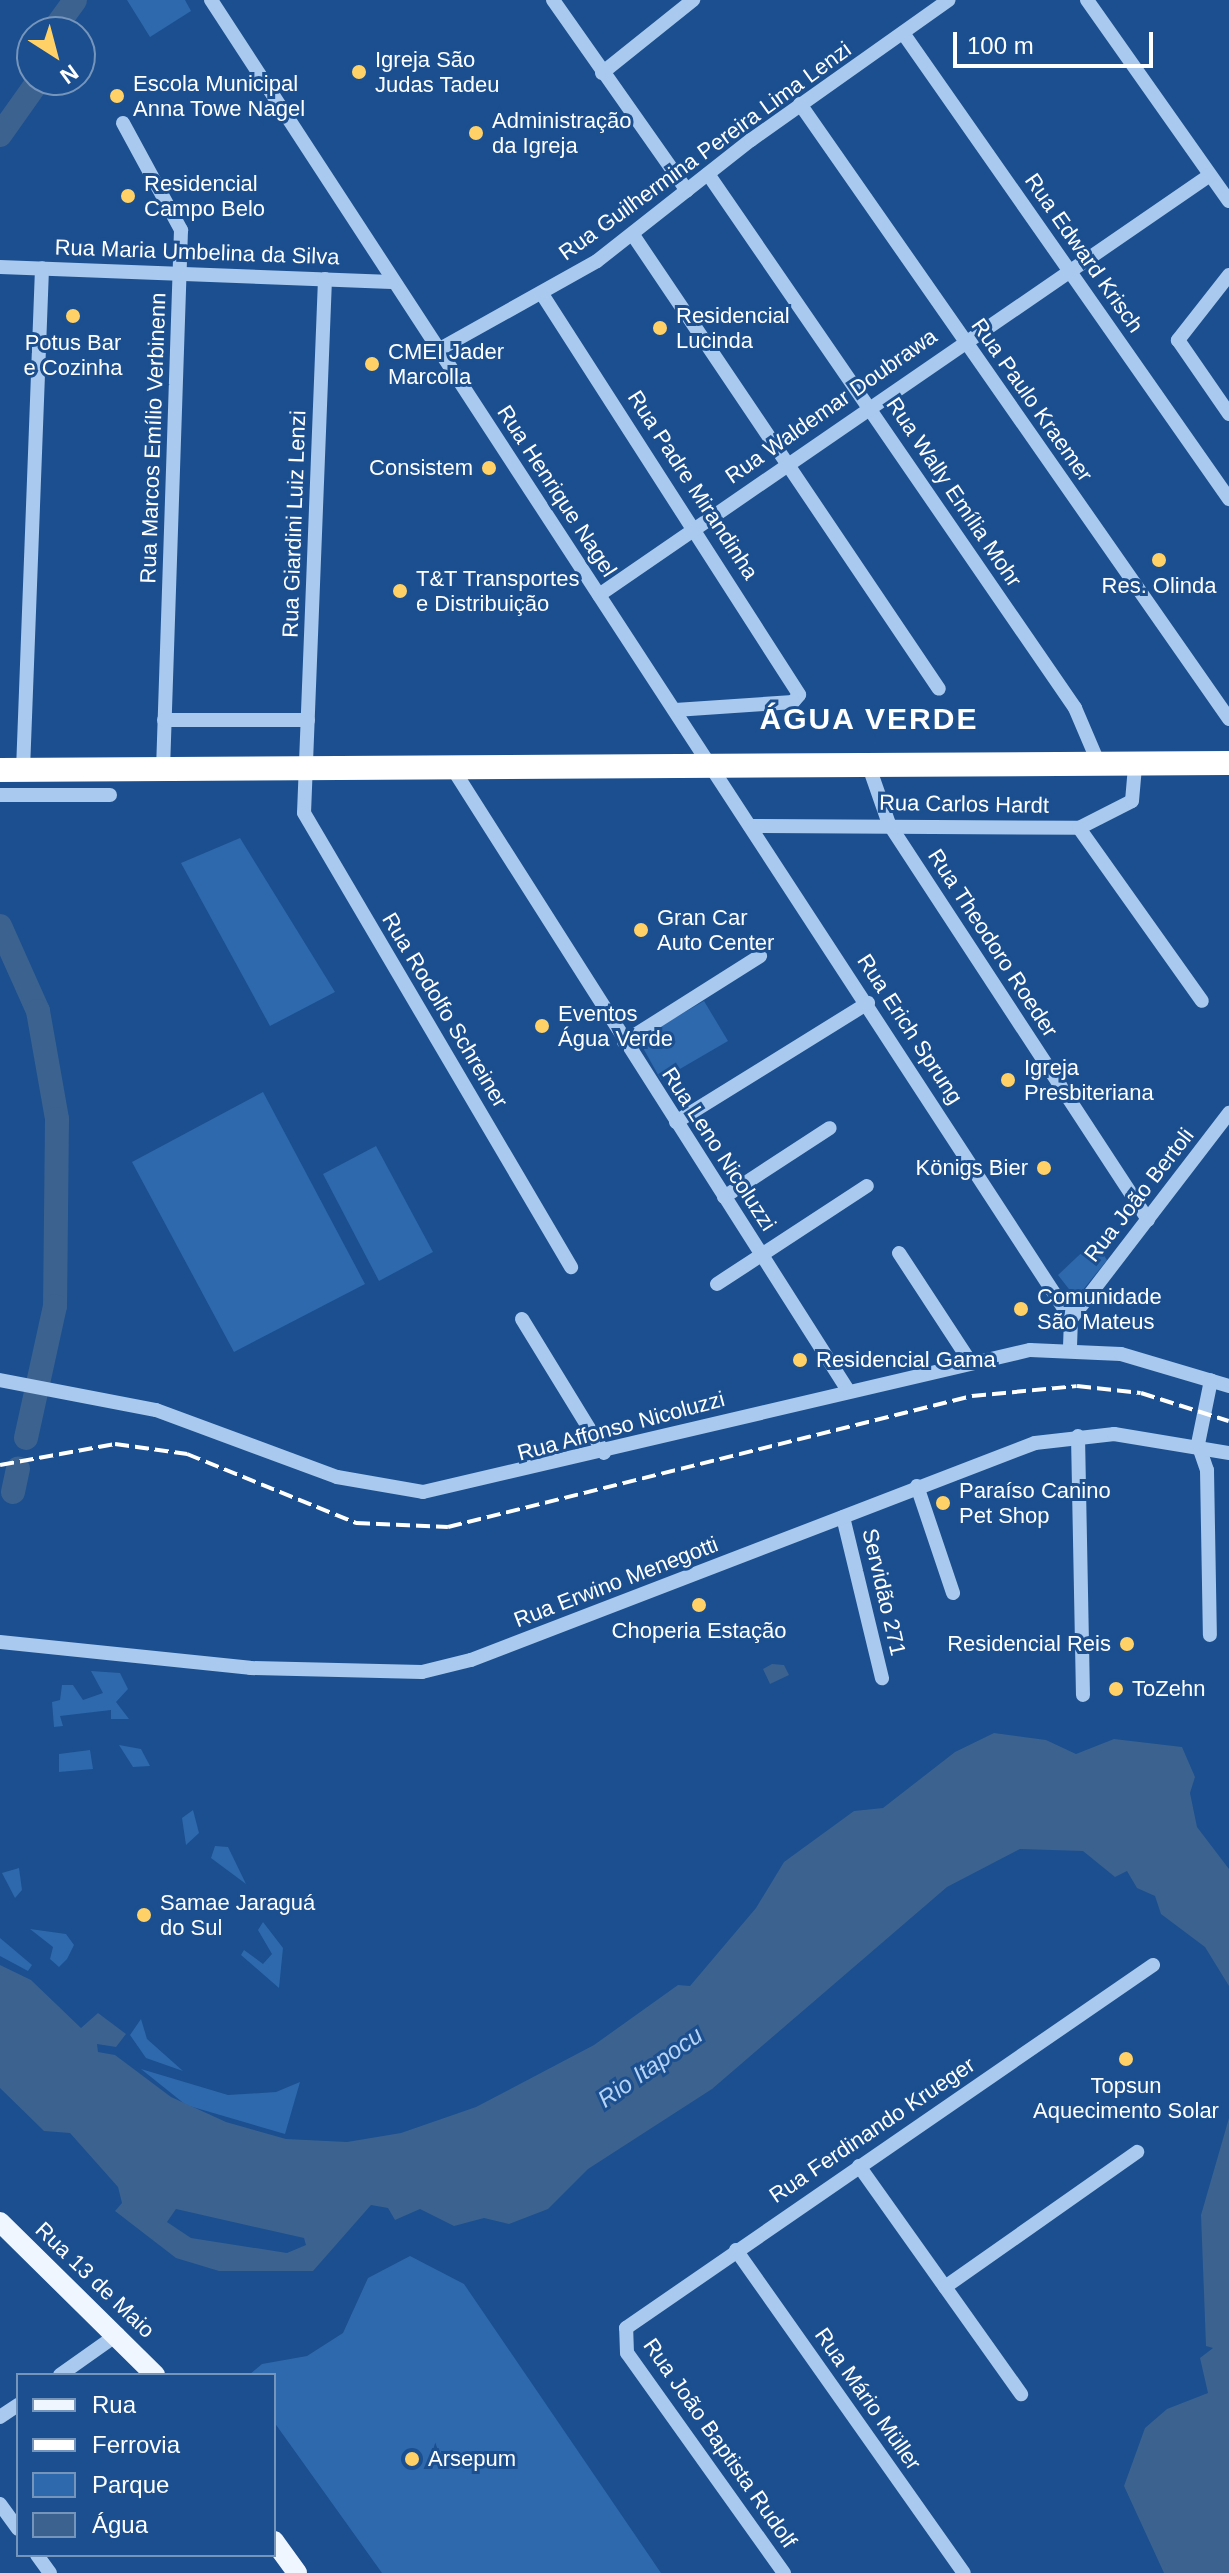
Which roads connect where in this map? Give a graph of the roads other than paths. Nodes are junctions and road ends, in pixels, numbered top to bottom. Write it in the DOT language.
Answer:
graph roads {
  1 [pos="211,0"];
  2 [pos="553,0"];
  3 [pos="693,0"];
  4 [pos="949,0"];
  5 [pos="1087,0"];
  6 [pos="903,33"];
  7 [pos="602,73"];
  8 [pos="800,104"];
  9 [pos="123,123"];
  10 [pos="708,174"];
  11 [pos="1210,175"];
  12 [pos="687,191"];
  13 [pos="1229,201"];
  14 [pos="633,235"];
  15 [pos="0,267"];
  16 [pos="42,268"];
  17 [pos="1068,268"];
  18 [pos="181,273"];
  19 [pos="1229,275"];
  20 [pos="325,279"];
  21 [pos="392,282"];
  22 [pos="542,294"];
  23 [pos="964,341"];
  24 [pos="438,350"];
  25 [pos="869,407"];
  26 [pos="1229,414"];
  27 [pos="788,462"];
  28 [pos="1229,499"];
  29 [pos="695,528"];
  30 [pos="599,595"];
  31 [pos="939,689"];
  32 [pos="675,710"];
  33 [pos="1229,719"];
  34 [pos="164,720"];
  35 [pos="308,720"];
  36 [pos="1098,762"];
  37 [pos="1135,763"];
  38 [pos="1229,763"];
  39 [pos="868,764"];
  40 [pos="711,765"];
  41 [pos="305,769"];
  42 [pos="453,769"];
  43 [pos="11,770"];
  44 [pos="163,770"];
  45 [pos="0,795"];
  46 [pos="110,795"];
  47 [pos="889,824"];
  48 [pos="750,826"];
  49 [pos="1079,828"];
  50 [pos="760,956"];
  51 [pos="1202,1001"];
  52 [pos="868,1003"];
  53 [pos="624,1042"];
  54 [pos="1229,1113"];
  55 [pos="676,1122"];
  56 [pos="830,1128"];
  57 [pos="867,1186"];
  58 [pos="724,1197"];
  59 [pos="1148,1220"];
  60 [pos="899,1253"];
  61 [pos="761,1255"];
  62 [pos="571,1267"];
  63 [pos="717,1284"];
  64 [pos="522,1319"];
  65 [pos="1071,1319"];
  66 [pos="1070,1347"];
  67 [pos="969,1360"];
  68 [pos="0,1380"];
  69 [pos="1211,1380"];
  70 [pos="1229,1386"];
  71 [pos="847,1389"];
  72 [pos="1078,1436"];
  73 [pos="1198,1444"];
  74 [pos="604,1453"];
  75 [pos="1229,1453"];
  76 [pos="917,1486"];
  77 [pos="843,1517"];
  78 [pos="953,1593"];
  79 [pos="1210,1635"];
  80 [pos="0,1642"];
  81 [pos="882,1678"];
  82 [pos="1083,1695"];
  83 [pos="1153,1965"];
  84 [pos="1137,2152"];
  85 [pos="859,2166"];
  86 [pos="0,2222"];
  87 [pos="736,2250"];
  88 [pos="945,2287"];
  89 [pos="118,2334"];
  90 [pos="624,2337"];
  91 [pos="63,2373"];
  92 [pos="153,2373"];
  93 [pos="1021,2394"];
  94 [pos="0,2504"];
  95 [pos="16,2526"];
  96 [pos="276,2544"];
  97 [pos="297,2573"];
  98 [pos="784,2573"];
  99 [pos="964,2573"];
  1 -- 21 [label="street, Rua Henrique Nagel"];
  2 -- 7 [label="street"];
  3 -- 7 [label="street"];
  4 -- 6 [label="street, Rua Guilhermina Pereira Lima Lenzi"];
  5 -- 11 [label="street"];
  6 -- 8 [label="street, Rua Guilhermina Pereira Lima Lenzi"];
  6 -- 17 [label="street, Rua Edward Krisch"];
  7 -- 12 [label="street"];
  8 -- 10 [label="street, Rua Guilhermina Pereira Lima Lenzi"];
  8 -- 23 [label="street, Rua Paulo Kraemer"];
  9 -- 18 [label="street, Rua Marcos Emílio Verbinenn"];
  10 -- 12 [label="street, Rua Guilhermina Pereira Lima Lenzi"];
  10 -- 25 [label="street, Rua Wally Emília Mohr"];
  11 -- 13 [label="street"];
  11 -- 17 [label="street, Rua Waldemar Doubrawa"];
  12 -- 14 [label="street, Rua Guilhermina Pereira Lima Lenzi"];
  14 -- 22 [label="street, Rua Guilhermina Pereira Lima Lenzi"];
  14 -- 27 [label="street"];
  15 -- 16 [label="street, Rua Maria Umbelina da Silva"];
  16 -- 18 [label="street, Rua Maria Umbelina da Silva"];
  16 -- 43 [label="street"];
  17 -- 23 [label="street, Rua Waldemar Doubrawa"];
  17 -- 28 [label="street, Rua Edward Krisch"];
  18 -- 20 [label="street, Rua Maria Umbelina da Silva"];
  18 -- 34 [label="street, Rua Marcos Emílio Verbinenn"];
  19 -- 26 [label="street"];
  20 -- 21 [label="street, Rua Maria Umbelina da Silva"];
  20 -- 35 [label="street, Rua Giardini Luiz Lenzi"];
  21 -- 24 [label="street, Rua Henrique Nagel"];
  22 -- 24 [label="street, Rua Guilhermina Pereira Lima Lenzi"];
  22 -- 29 [label="street, Rua Padre Mirandinha"];
  23 -- 25 [label="street, Rua Waldemar Doubrawa"];
  23 -- 33 [label="street, Rua Paulo Kraemer"];
  24 -- 30 [label="street, Rua Henrique Nagel"];
  25 -- 27 [label="street, Rua Waldemar Doubrawa"];
  25 -- 36 [label="street, Rua Wally Emília Mohr"];
  27 -- 29 [label="street, Rua Waldemar Doubrawa"];
  27 -- 31 [label="street"];
  29 -- 30 [label="street, Rua Waldemar Doubrawa"];
  29 -- 32 [label="street, Rua Padre Mirandinha"];
  30 -- 32 [label="street, Rua Henrique Nagel"];
  32 -- 40 [label="street, Rua Henrique Nagel"];
  34 -- 35 [label="street"];
  34 -- 44 [label="street, Rua Marcos Emílio Verbinenn"];
  35 -- 41 [label="street, Rua Giardini Luiz Lenzi"];
  36 -- 37 [label="highway"];
  36 -- 39 [label="highway"];
  37 -- 38 [label="highway"];
  37 -- 49 [label="street, Rua Carlos Hardt"];
  39 -- 40 [label="highway"];
  39 -- 47 [label="street, Rua Theodoro Roeder"];
  40 -- 42 [label="highway"];
  40 -- 48 [label="street, Rua Erich Sprung"];
  41 -- 42 [label="highway"];
  41 -- 44 [label="highway"];
  41 -- 62 [label="street, Rua Rodolfo Schreiner"];
  42 -- 53 [label="street, Rua Leno Nicoluzzi"];
  43 -- 44 [label="highway"];
  45 -- 46 [label="street"];
  47 -- 48 [label="street, Rua Carlos Hardt"];
  47 -- 49 [label="street, Rua Carlos Hardt"];
  47 -- 59 [label="street, Rua Theodoro Roeder"];
  48 -- 52 [label="street, Rua Erich Sprung"];
  49 -- 51 [label="street"];
  50 -- 53 [label="street"];
  52 -- 55 [label="street"];
  52 -- 65 [label="street, Rua Erich Sprung"];
  53 -- 55 [label="street, Rua Leno Nicoluzzi"];
  54 -- 59 [label="street, Rua João Bertoli"];
  55 -- 58 [label="street, Rua Leno Nicoluzzi"];
  56 -- 58 [label="street"];
  57 -- 61 [label="street"];
  58 -- 61 [label="street, Rua Leno Nicoluzzi"];
  59 -- 65 [label="street, Rua João Bertoli"];
  60 -- 67 [label="street"];
  61 -- 63 [label="street"];
  61 -- 71 [label="street, Rua Leno Nicoluzzi"];
  64 -- 74 [label="street"];
  65 -- 66 [label="street"];
  66 -- 67 [label="street, Rua Affonso Nicoluzzi"];
  66 -- 69 [label="street, Rua Affonso Nicoluzzi"];
  67 -- 71 [label="street, Rua Affonso Nicoluzzi"];
  68 -- 74 [label="street, Rua Affonso Nicoluzzi"];
  69 -- 70 [label="street, Rua Affonso Nicoluzzi"];
  69 -- 73 [label="street"];
  71 -- 74 [label="street, Rua Affonso Nicoluzzi"];
  72 -- 73 [label="street, Rua Erwino Menegotti"];
  72 -- 76 [label="street, Rua Erwino Menegotti"];
  72 -- 82 [label="street"];
  73 -- 75 [label="street, Rua Erwino Menegotti"];
  73 -- 79 [label="street"];
  76 -- 77 [label="street, Rua Erwino Menegotti"];
  76 -- 78 [label="street"];
  77 -- 80 [label="street, Rua Erwino Menegotti"];
  77 -- 81 [label="street, Servidão 271"];
  83 -- 85 [label="street, Rua Ferdinando Krueger"];
  84 -- 88 [label="street"];
  85 -- 87 [label="street, Rua Ferdinando Krueger"];
  85 -- 88 [label="street"];
  86 -- 89 [label="main road, Rua 13 de Maio"];
  87 -- 90 [label="street, Rua Ferdinando Krueger"];
  87 -- 99 [label="street, Rua Mário Müller"];
  88 -- 93 [label="street"];
  89 -- 91 [label="street"];
  89 -- 92 [label="main road, Rua 13 de Maio"];
  90 -- 98 [label="street, Rua João Baptista Rudolf"];
  94 -- 95 [label="street"];
  96 -- 97 [label="main road"];
}
